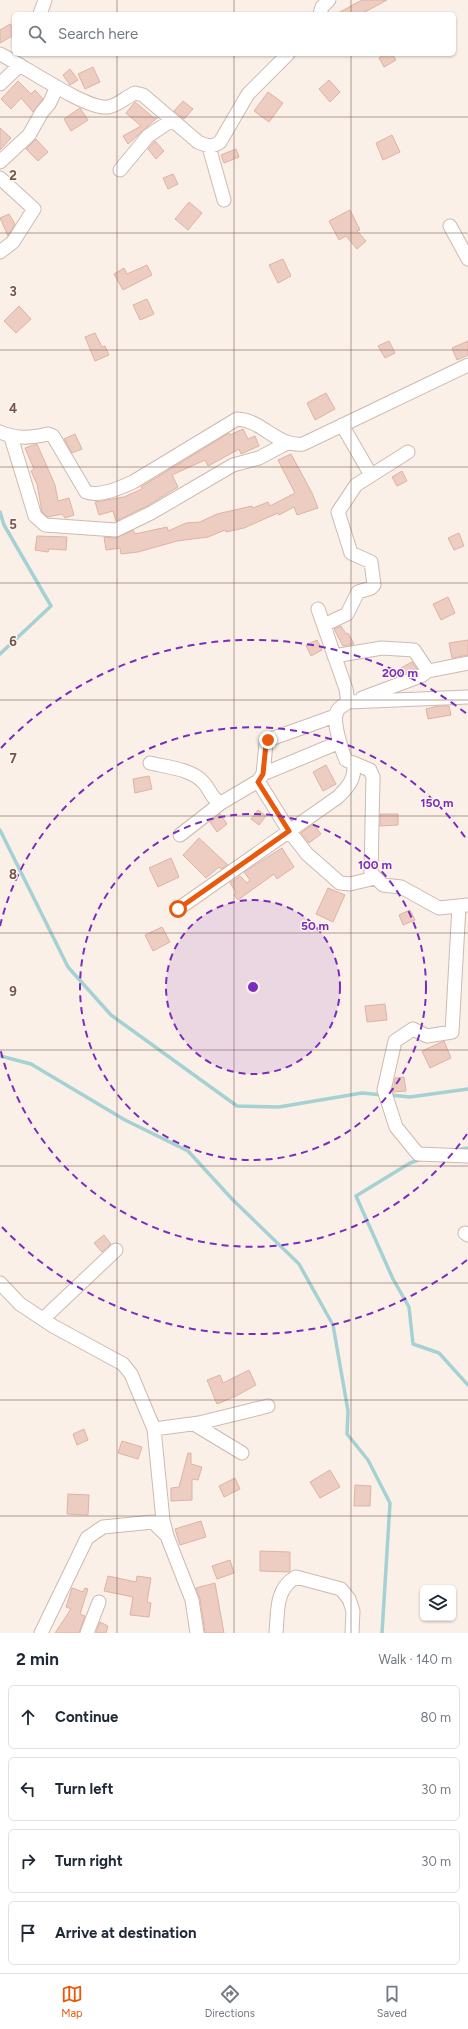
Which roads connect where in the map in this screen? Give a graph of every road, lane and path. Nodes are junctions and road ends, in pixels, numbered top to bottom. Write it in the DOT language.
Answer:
graph roads {
  1 [pos="44,0"];
  2 [pos="329,0"];
  3 [pos="41,12"];
  4 [pos="321,12"];
  5 [pos="286,56"];
  6 [pos="12,58"];
  7 [pos="0,84"];
  8 [pos="57,87"];
  9 [pos="172,120"];
  10 [pos="209,147"];
  11 [pos="0,162"];
  12 [pos="120,170"];
  13 [pos="0,178"];
  14 [pos="224,200"];
  15 [pos="450,226"];
  16 [pos="0,252"];
  17 [pos="468,259"];
  18 [pos="468,365"];
  19 [pos="342,425"];
  20 [pos="6,435"];
  21 [pos="287,443"];
  22 [pos="408,452"];
  23 [pos="371,475"];
  24 [pos="318,609"];
  25 [pos="324,625"];
  26 [pos="334,656"];
  27 [pos="468,663"];
  28 [pos="428,671"];
  29 [pos="468,697"];
  30 [pos="348,702"];
  31 [pos="335,716"];
  32 [pos="340,742"];
  33 [pos="150,763"];
  34 [pos="354,763"];
  35 [pos="261,778"];
  36 [pos="221,803"];
  37 [pos="289,831"];
  38 [pos="180,835"];
  39 [pos="375,878"];
  40 [pos="464,906"];
  41 [pos="178,909"];
  42 [pos="468,1156"];
  43 [pos="116,1250"];
  44 [pos="0,1283"];
  45 [pos="43,1319"];
  46 [pos="268,1406"];
  47 [pos="194,1424"];
  48 [pos="154,1429"];
  49 [pos="242,1453"];
  50 [pos="167,1536"];
  51 [pos="99,1602"];
  52 [pos="41,1633"];
  53 [pos="87,1633"];
  54 [pos="197,1633"];
  55 [pos="276,1633"];
  56 [pos="352,1633"];
  1 -- 3 [label="street"];
  2 -- 4 [label="street"];
  5 -- 10 [label="street"];
  6 -- 7 [label="street"];
  6 -- 8 [label="street"];
  8 -- 9 [label="street"];
  8 -- 11 [label="street"];
  9 -- 10 [label="street"];
  9 -- 12 [label="street"];
  10 -- 14 [label="street"];
  13 -- 16 [label="street"];
  15 -- 17 [label="street"];
  18 -- 19 [label="street"];
  19 -- 21 [label="street"];
  19 -- 23 [label="street"];
  20 -- 21 [label="street"];
  20 -- 21 [label="street"];
  22 -- 23 [label="street"];
  23 -- 25 [label="street"];
  24 -- 25 [label="street"];
  25 -- 26 [label="street"];
  26 -- 28 [label="street"];
  26 -- 30 [label="street"];
  27 -- 28 [label="street"];
  28 -- 30 [label="street"];
  29 -- 30 [label="street"];
  30 -- 31 [label="street"];
  31 -- 32 [label="street"];
  31 -- 35 [label="street"];
  32 -- 34 [label="street"];
  32 -- 35 [label="street"];
  33 -- 36 [label="street"];
  34 -- 37 [label="street"];
  34 -- 39 [label="street"];
  35 -- 36 [label="street"];
  35 -- 37 [label="street"];
  36 -- 38 [label="street"];
  37 -- 39 [label="street"];
  37 -- 41 [label="street"];
  39 -- 40 [label="street"];
  40 -- 42 [label="street"];
  43 -- 45 [label="street"];
  44 -- 45 [label="street"];
  45 -- 48 [label="street"];
  46 -- 47 [label="street"];
  47 -- 48 [label="street"];
  47 -- 49 [label="street"];
  48 -- 50 [label="street"];
  50 -- 52 [label="street"];
  50 -- 54 [label="street"];
  51 -- 53 [label="street"];
  55 -- 56 [label="street"];
}
